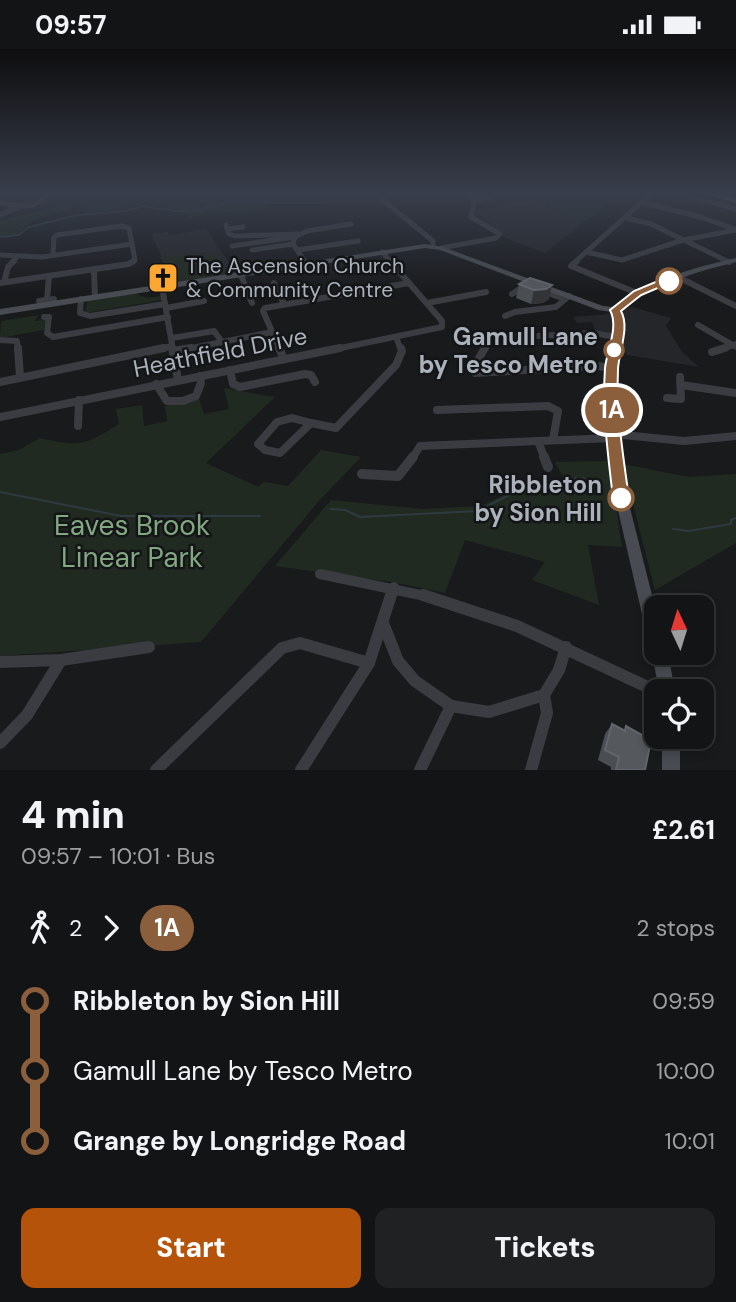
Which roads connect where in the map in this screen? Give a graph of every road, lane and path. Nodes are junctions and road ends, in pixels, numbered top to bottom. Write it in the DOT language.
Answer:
graph roads {
  1 [pos="345,226"];
  2 [pos="413,226"];
  3 [pos="486,226"];
  4 [pos="617,226"];
  5 [pos="654,226"];
  6 [pos="243,227"];
  7 [pos="736,230"];
  8 [pos="683,240"];
  9 [pos="296,241"];
  10 [pos="354,242"];
  11 [pos="132,244"];
  12 [pos="232,246"];
  13 [pos="437,247"];
  14 [pos="251,250"];
  15 [pos="382,252"];
  16 [pos="586,252"];
  17 [pos="0,255"];
  18 [pos="52,255"];
  19 [pos="18,256"];
  20 [pos="732,261"];
  21 [pos="306,264"];
  22 [pos="94,270"];
  23 [pos="242,275"];
  24 [pos="49,276"];
  25 [pos="678,277"];
  26 [pos="2,283"];
  27 [pos="274,283"];
  28 [pos="409,283"];
  29 [pos="162,287"];
  30 [pos="486,292"];
  31 [pos="637,293"];
  32 [pos="512,294"];
  33 [pos="95,297"];
  34 [pos="567,297"];
  35 [pos="81,299"];
  36 [pos="47,300"];
  37 [pos="204,301"];
  38 [pos="253,303"];
  39 [pos="427,303"];
  40 [pos="284,304"];
  41 [pos="166,306"];
  42 [pos="736,306"];
  43 [pos="615,310"];
  44 [pos="0,312"];
  45 [pos="505,316"];
  46 [pos="44,317"];
  47 [pos="168,317"];
  48 [pos="698,325"];
  49 [pos="272,332"];
  50 [pos="396,337"];
  51 [pos="616,337"];
  52 [pos="491,338"];
  53 [pos="480,339"];
  54 [pos="0,340"];
  55 [pos="222,342"];
  56 [pos="173,345"];
  57 [pos="735,345"];
  58 [pos="712,352"];
  59 [pos="284,359"];
  60 [pos="612,368"];
  61 [pos="230,370"];
  62 [pos="200,376"];
  63 [pos="20,377"];
  64 [pos="178,380"];
  65 [pos="0,382"];
  66 [pos="315,382"];
  67 [pos="156,384"];
  68 [pos="736,393"];
  69 [pos="667,398"];
  70 [pos="79,400"];
  71 [pos="437,410"];
  72 [pos="0,417"];
  73 [pos="311,423"];
  74 [pos="78,426"];
  75 [pos="613,436"];
  76 [pos="736,436"];
  77 [pos="553,440"];
  78 [pos="538,441"];
  79 [pos="548,467"];
  80 [pos="362,474"];
  81 [pos="320,574"];
  82 [pos="394,587"];
  83 [pos="645,595"];
  84 [pos="383,623"];
  85 [pos="149,647"];
  86 [pos="566,647"];
  87 [pos="61,660"];
  88 [pos="0,662"];
  89 [pos="369,663"];
  90 [pos="644,685"];
  91 [pos="544,695"];
  92 [pos="451,706"];
  93 [pos="0,743"];
  94 [pos="671,749"];
  95 [pos="156,770"];
  96 [pos="301,770"];
  97 [pos="420,770"];
  98 [pos="531,770"];
  99 [pos="671,770"];
  1 -- 9 [label="street"];
  2 -- 13 [label="street"];
  3 -- 13 [label="street"];
  4 -- 16 [label="street"];
  5 -- 8 [label="street"];
  6 -- 9 [label="street"];
  7 -- 8 [label="street"];
  8 -- 16 [label="street"];
  8 -- 20 [label="street"];
  9 -- 10 [label="street"];
  9 -- 12 [label="street"];
  9 -- 14 [label="street"];
  9 -- 21 [label="street"];
  11 -- 18 [label="street"];
  11 -- 18 [label="street"];
  11 -- 22 [label="street"];
  13 -- 15 [label="street"];
  13 -- 34 [label="street"];
  15 -- 21 [label="street"];
  15 -- 28 [label="street"];
  16 -- 31 [label="street"];
  17 -- 19 [label="street"];
  18 -- 19 [label="street"];
  19 -- 26 [label="street"];
  20 -- 25 [label="street"];
  21 -- 23 [label="street"];
  22 -- 24 [label="street"];
  22 -- 33 [label="street"];
  23 -- 29 [label="street"];
  23 -- 38 [label="street"];
  24 -- 26 [label="street"];
  24 -- 36 [label="street"];
  25 -- 31 [label="street"];
  25 -- 42 [label="street"];
  27 -- 40 [label="street"];
  28 -- 39 [label="street"];
  28 -- 40 [label="street"];
  29 -- 33 [label="street"];
  29 -- 41 [label="street"];
  30 -- 39 [label="street"];
  31 -- 43 [label="street"];
  32 -- 34 [label="street"];
  33 -- 35 [label="street"];
  34 -- 43 [label="street"];
  34 -- 45 [label="street"];
  35 -- 41 [label="street"];
  35 -- 44 [label="street"];
  37 -- 41 [label="street"];
  39 -- 50 [label="street, Heathfield Drive"];
  40 -- 49 [label="street"];
  41 -- 47 [label="street"];
  43 -- 51 [label="street"];
  46 -- 47 [label="street"];
  47 -- 56 [label="street"];
  48 -- 57 [label="street"];
  49 -- 55 [label="street"];
  49 -- 59 [label="street"];
  50 -- 59 [label="street, Heathfield Drive"];
  50 -- 73 [label="street"];
  51 -- 52 [label="street"];
  51 -- 60 [label="street"];
  52 -- 53 [label="street"];
  52 -- 60 [label="street"];
  54 -- 63 [label="street"];
  55 -- 56 [label="street"];
  55 -- 56 [label="street"];
  56 -- 63 [label="street"];
  56 -- 64 [label="street"];
  57 -- 58 [label="street"];
  59 -- 61 [label="street, Heathfield Drive"];
  60 -- 75 [label="street"];
  61 -- 62 [label="street, Heathfield Drive"];
  61 -- 66 [label="street"];
  62 -- 64 [label="street, Heathfield Drive"];
  62 -- 67 [label="street"];
  63 -- 65 [label="street"];
  64 -- 67 [label="street, Heathfield Drive"];
  67 -- 70 [label="street, Heathfield Drive"];
  68 -- 69 [label="street"];
  70 -- 72 [label="street, Heathfield Drive"];
  70 -- 74 [label="street"];
  71 -- 77 [label="street"];
  73 -- 73 [label="street"];
  75 -- 76 [label="street"];
  75 -- 77 [label="street"];
  75 -- 83 [label="street"];
  77 -- 78 [label="street"];
  78 -- 79 [label="street"];
  78 -- 80 [label="street"];
  81 -- 82 [label="street"];
  82 -- 84 [label="street"];
  82 -- 86 [label="street"];
  84 -- 89 [label="street"];
  84 -- 92 [label="street"];
  85 -- 87 [label="street"];
  86 -- 90 [label="street"];
  86 -- 91 [label="street"];
  87 -- 88 [label="street"];
  87 -- 93 [label="street"];
  89 -- 95 [label="street"];
  89 -- 96 [label="street"];
  91 -- 92 [label="street"];
  91 -- 98 [label="street"];
  92 -- 97 [label="street"];
  94 -- 99 [label="street"];
}
